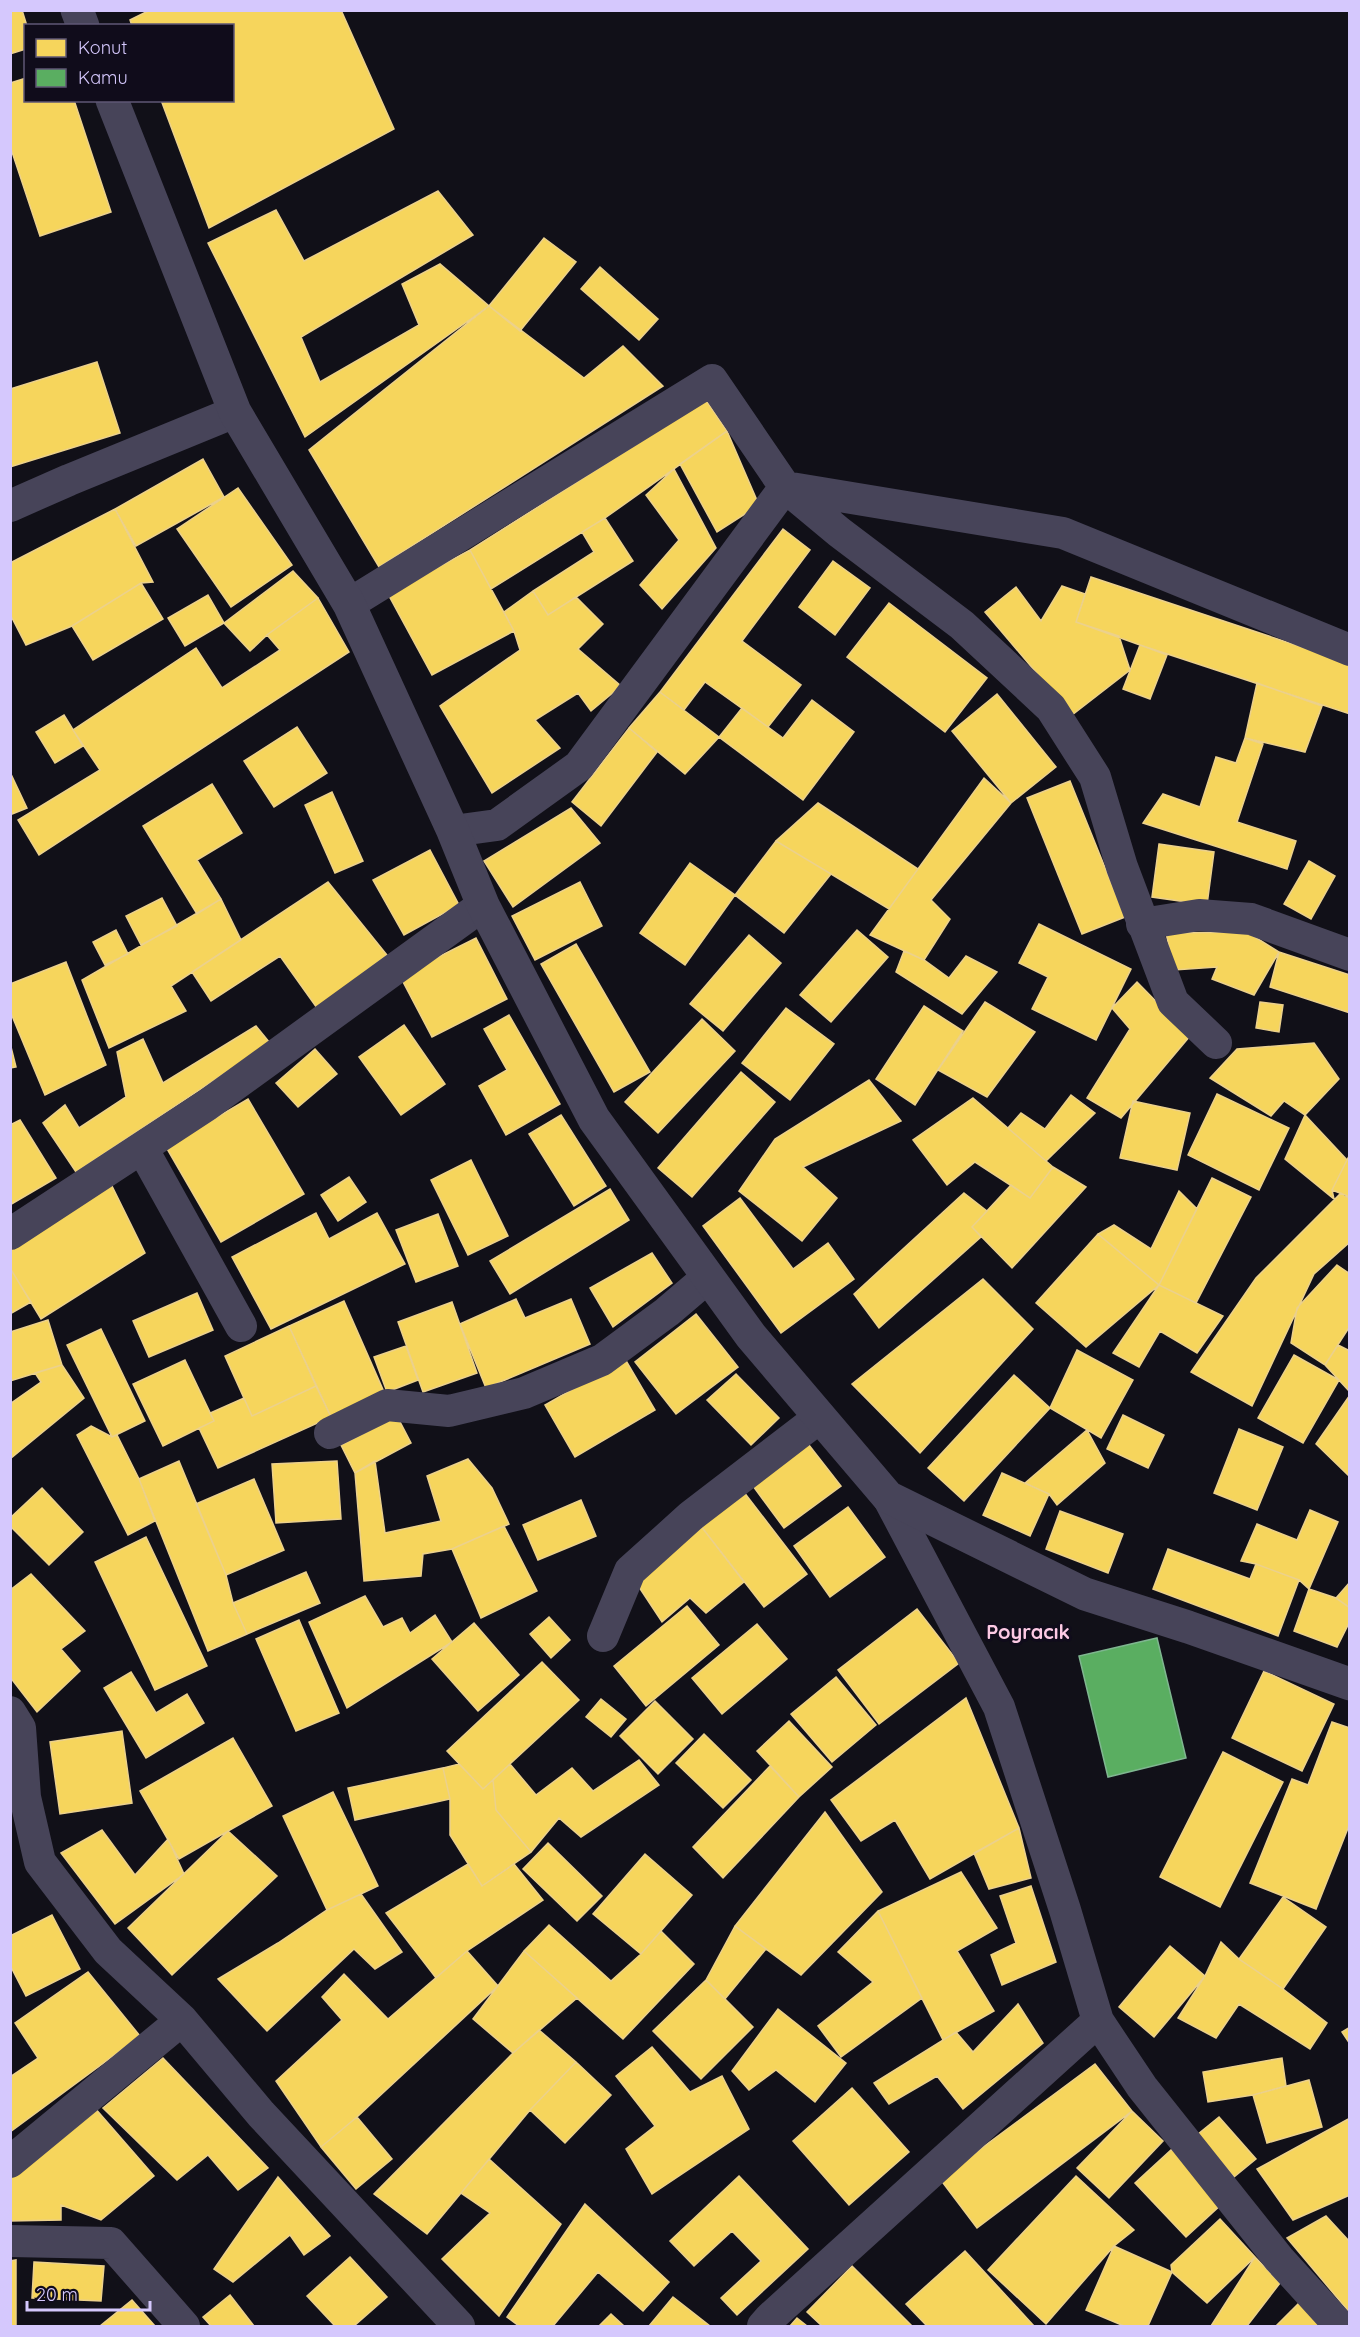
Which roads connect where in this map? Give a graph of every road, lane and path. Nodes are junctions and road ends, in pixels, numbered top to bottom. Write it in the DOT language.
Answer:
graph roads {
  1 [pos="113,102"];
  2 [pos="235,412"];
  3 [pos="785,487"];
  4 [pos="10,506"];
  5 [pos="349,604"];
  6 [pos="1350,650"];
  7 [pos="453,831"];
  8 [pos="483,905"];
  9 [pos="1142,924"];
  10 [pos="1350,955"];
  11 [pos="1216,1043"];
  12 [pos="142,1148"];
  13 [pos="10,1234"];
  14 [pos="708,1277"];
  15 [pos="241,1326"];
  16 [pos="820,1417"];
  17 [pos="330,1433"];
  18 [pos="888,1497"];
  19 [pos="603,1636"];
  20 [pos="1348,1679"];
  21 [pos="10,1712"];
  22 [pos="182,2020"];
  23 [pos="1098,2021"];
  24 [pos="10,2162"];
  25 [pos="10,2241"];
  26 [pos="184,2326"];
  27 [pos="459,2326"];
  28 [pos="763,2326"];
  29 [pos="1340,2326"];
  1 -- 2 [label="street"];
  2 -- 4 [label="street"];
  2 -- 5 [label="street"];
  3 -- 5 [label="street"];
  3 -- 6 [label="street"];
  3 -- 7 [label="street"];
  3 -- 9 [label="street"];
  5 -- 7 [label="street"];
  7 -- 8 [label="street"];
  8 -- 12 [label="street"];
  8 -- 14 [label="street"];
  9 -- 10 [label="street"];
  9 -- 11 [label="street"];
  12 -- 13 [label="street"];
  12 -- 15 [label="street"];
  14 -- 16 [label="street"];
  14 -- 17 [label="street"];
  16 -- 18 [label="street"];
  16 -- 19 [label="street"];
  18 -- 20 [label="street"];
  18 -- 23 [label="street"];
  21 -- 22 [label="street"];
  22 -- 24 [label="street"];
  22 -- 27 [label="street"];
  23 -- 28 [label="street"];
  23 -- 29 [label="street"];
  25 -- 26 [label="street"];
}
